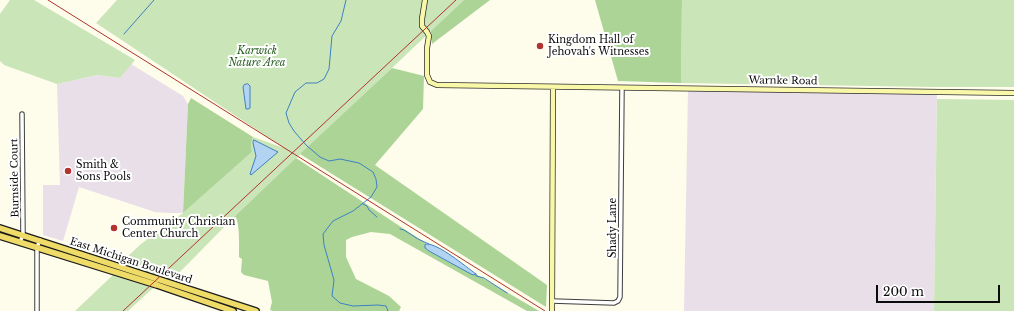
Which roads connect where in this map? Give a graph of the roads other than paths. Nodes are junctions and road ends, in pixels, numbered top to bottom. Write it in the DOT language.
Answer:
graph roads {
  1 [pos="425,0"];
  2 [pos="552,87"];
  3 [pos="622,88"];
  4 [pos="1014,93"];
  5 [pos="22,114"];
  6 [pos="0,228"];
  7 [pos="23,235"];
  8 [pos="0,236"];
  9 [pos="40,240"];
  10 [pos="20,242"];
  11 [pos="37,248"];
  12 [pos="552,300"];
  13 [pos="231,303"];
  14 [pos="37,311"];
  15 [pos="230,311"];
  16 [pos="256,311"];
  17 [pos="552,311"];
  1 -- 2 [label="street, Warnke Road"];
  2 -- 3 [label="street, Warnke Road"];
  2 -- 12 [label="street"];
  3 -- 4 [label="street, Warnke Road"];
  3 -- 12 [label="street, Shady Lane"];
  5 -- 7 [label="street, Burnside Court"];
  6 -- 7 [label="main road, East Michigan Boulevard"];
  7 -- 9 [label="main road, East Michigan Boulevard"];
  7 -- 10 [label="street, Burnside Court"];
  8 -- 10 [label="main road, East Michigan Boulevard"];
  9 -- 11 [label="street"];
  9 -- 13 [label="main road, East Michigan Boulevard"];
  10 -- 11 [label="main road, East Michigan Boulevard"];
  11 -- 14 [label="street"];
  11 -- 15 [label="main road, East Michigan Boulevard"];
  12 -- 17 [label="street"];
  13 -- 15 [label="street"];
  13 -- 16 [label="main road, East Michigan Boulevard"];
}
